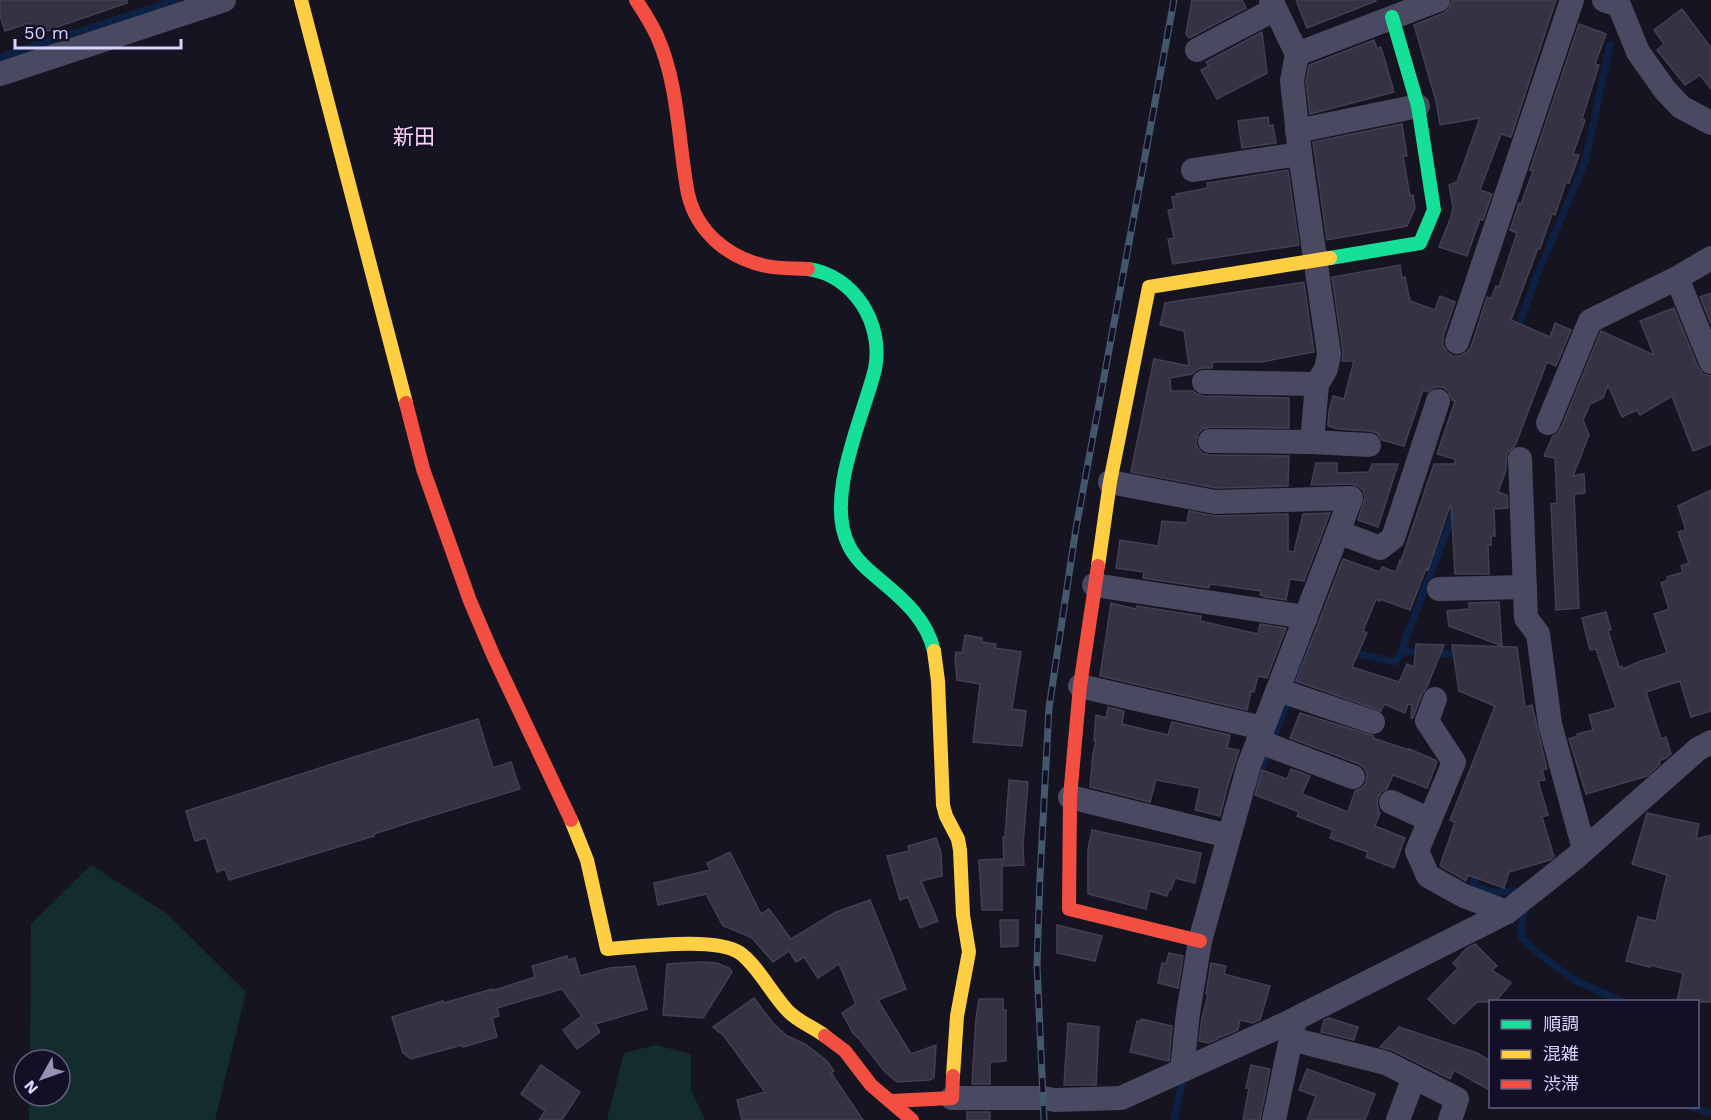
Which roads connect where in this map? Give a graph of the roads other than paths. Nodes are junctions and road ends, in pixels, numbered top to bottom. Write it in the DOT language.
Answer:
graph roads {
  1 [pos="224,0"];
  2 [pos="301,0"];
  3 [pos="636,0"];
  4 [pos="1438,0"];
  5 [pos="1572,0"];
  6 [pos="1604,0"];
  7 [pos="1273,5"];
  8 [pos="1392,17"];
  9 [pos="1197,50"];
  10 [pos="1297,54"];
  11 [pos="0,74"];
  12 [pos="1418,106"];
  13 [pos="1711,123"];
  14 [pos="1299,142"];
  15 [pos="1194,170"];
  16 [pos="1711,258"];
  17 [pos="1315,261"];
  18 [pos="1677,278"];
  19 [pos="1457,342"];
  20 [pos="1711,362"];
  21 [pos="1204,382"];
  22 [pos="1317,384"];
  23 [pos="1438,401"];
  24 [pos="1548,423"];
  25 [pos="1210,441"];
  26 [pos="1312,442"];
  27 [pos="1369,445"];
  28 [pos="1520,459"];
  29 [pos="1110,482"];
  30 [pos="1338,532"];
  31 [pos="1094,585"];
  32 [pos="1525,587"];
  33 [pos="1439,590"];
  34 [pos="1306,617"];
  35 [pos="1080,686"];
  36 [pos="1286,693"];
  37 [pos="1435,699"];
  38 [pos="1373,722"];
  39 [pos="1265,740"];
  40 [pos="1711,742"];
  41 [pos="1353,777"];
  42 [pos="1070,797"];
  43 [pos="1391,802"];
  44 [pos="1430,820"];
  45 [pos="1229,836"];
  46 [pos="1584,849"];
  47 [pos="1507,912"];
  48 [pos="1200,941"];
  49 [pos="1293,1029"];
  50 [pos="1182,1070"];
  51 [pos="1414,1077"];
  52 [pos="952,1098"];
  53 [pos="891,1101"];
  54 [pos="1056,1110"];
  55 [pos="912,1120"];
  56 [pos="1274,1120"];
  57 [pos="1398,1120"];
  58 [pos="1450,1120"];
  1 -- 11 [label="street"];
  2 -- 53 [label="street"];
  3 -- 52 [label="street"];
  4 -- 8 [label="street"];
  5 -- 19 [label="street"];
  6 -- 13 [label="street"];
  7 -- 9 [label="street"];
  7 -- 10 [label="street"];
  8 -- 10 [label="street"];
  8 -- 12 [label="street"];
  10 -- 14 [label="street"];
  12 -- 14 [label="street"];
  12 -- 17 [label="street"];
  14 -- 15 [label="street"];
  14 -- 17 [label="street"];
  16 -- 18 [label="street"];
  17 -- 22 [label="street"];
  17 -- 29 [label="street"];
  18 -- 20 [label="street"];
  18 -- 24 [label="street"];
  21 -- 22 [label="street"];
  22 -- 26 [label="street"];
  23 -- 30 [label="street"];
  25 -- 26 [label="street"];
  26 -- 27 [label="street"];
  28 -- 32 [label="street"];
  29 -- 30 [label="street"];
  29 -- 31 [label="street"];
  30 -- 34 [label="street"];
  31 -- 34 [label="street"];
  31 -- 35 [label="street"];
  32 -- 33 [label="street"];
  32 -- 46 [label="street"];
  34 -- 36 [label="street"];
  35 -- 39 [label="street"];
  35 -- 42 [label="street"];
  36 -- 38 [label="street"];
  36 -- 39 [label="street"];
  37 -- 44 [label="street"];
  39 -- 41 [label="street"];
  39 -- 45 [label="street"];
  40 -- 46 [label="street"];
  42 -- 45 [label="street"];
  42 -- 48 [label="street"];
  43 -- 44 [label="street"];
  44 -- 47 [label="street"];
  45 -- 48 [label="street"];
  46 -- 47 [label="street"];
  47 -- 49 [label="street"];
  48 -- 50 [label="street"];
  49 -- 50 [label="street"];
  49 -- 51 [label="street"];
  49 -- 56 [label="street"];
  50 -- 54 [label="street"];
  51 -- 57 [label="street"];
  51 -- 58 [label="street"];
  52 -- 53 [label="street"];
  52 -- 54 [label="street"];
  53 -- 55 [label="street"];
}
